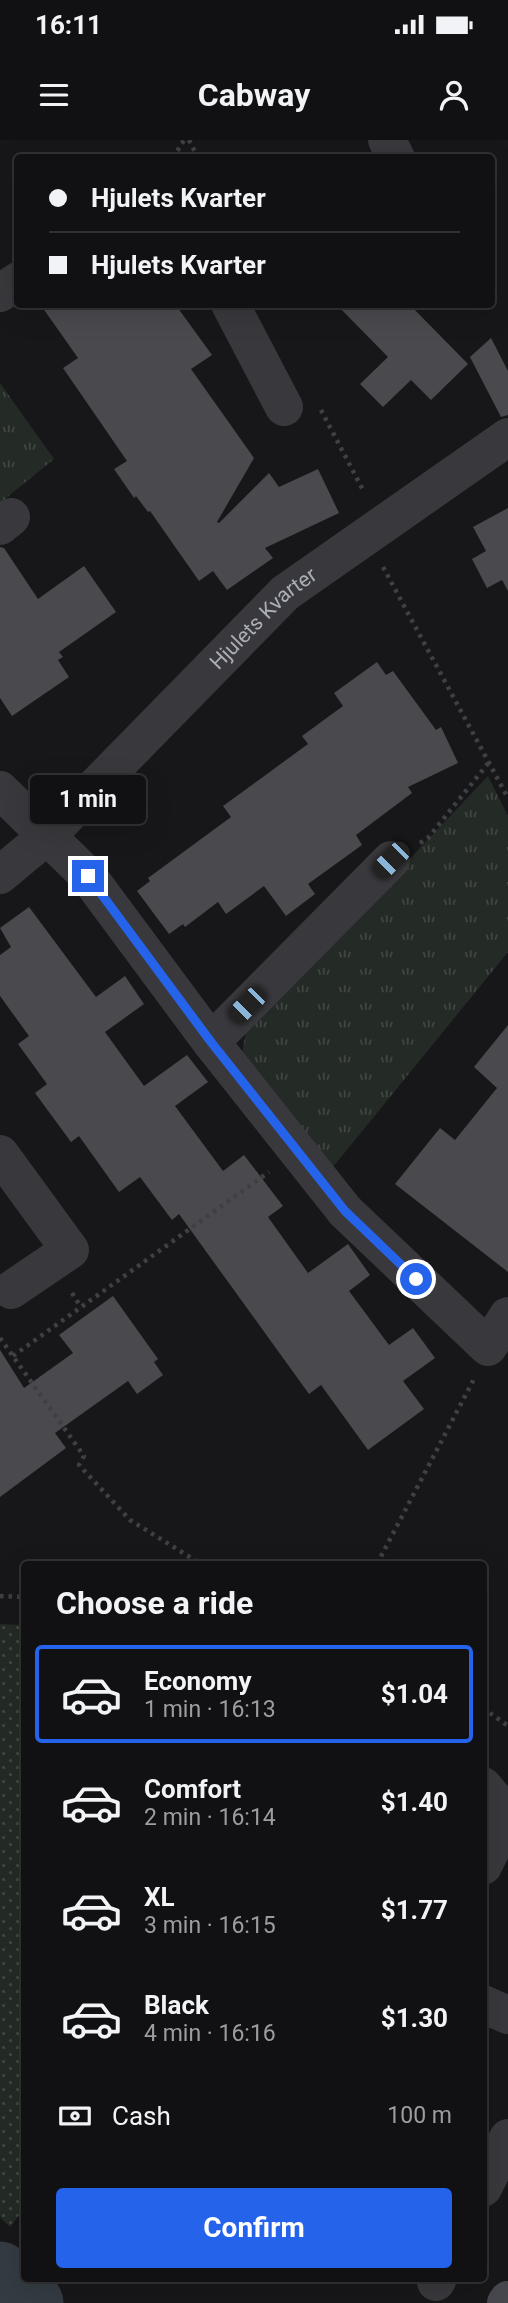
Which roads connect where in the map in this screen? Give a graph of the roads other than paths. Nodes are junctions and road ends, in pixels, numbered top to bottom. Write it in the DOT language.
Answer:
graph roads {
  1 [pos="233,308"];
  2 [pos="299,404"];
  3 [pos="508,437"];
  4 [pos="0,790"];
  5 [pos="48,835"];
  6 [pos="391,860"];
  7 [pos="0,875"];
  8 [pos="211,1042"];
  9 [pos="0,1154"];
  10 [pos="11,1290"];
  11 [pos="508,1316"];
  12 [pos="487,1791"];
  13 [pos="487,1858"];
  14 [pos="487,2006"];
  15 [pos="508,2015"];
  16 [pos="508,2138"];
  17 [pos="487,2180"];
  1 -- 2 [label="street"];
  3 -- 5 [label="street, Hjulets Kvarter"];
  4 -- 5 [label="street"];
  5 -- 7 [label="street, Hjulets Kvarter"];
  5 -- 8 [label="street"];
  6 -- 8 [label="street"];
  8 -- 11 [label="street"];
  9 -- 10 [label="street"];
  12 -- 13 [label="street"];
  14 -- 15 [label="street"];
  16 -- 17 [label="street"];
}
